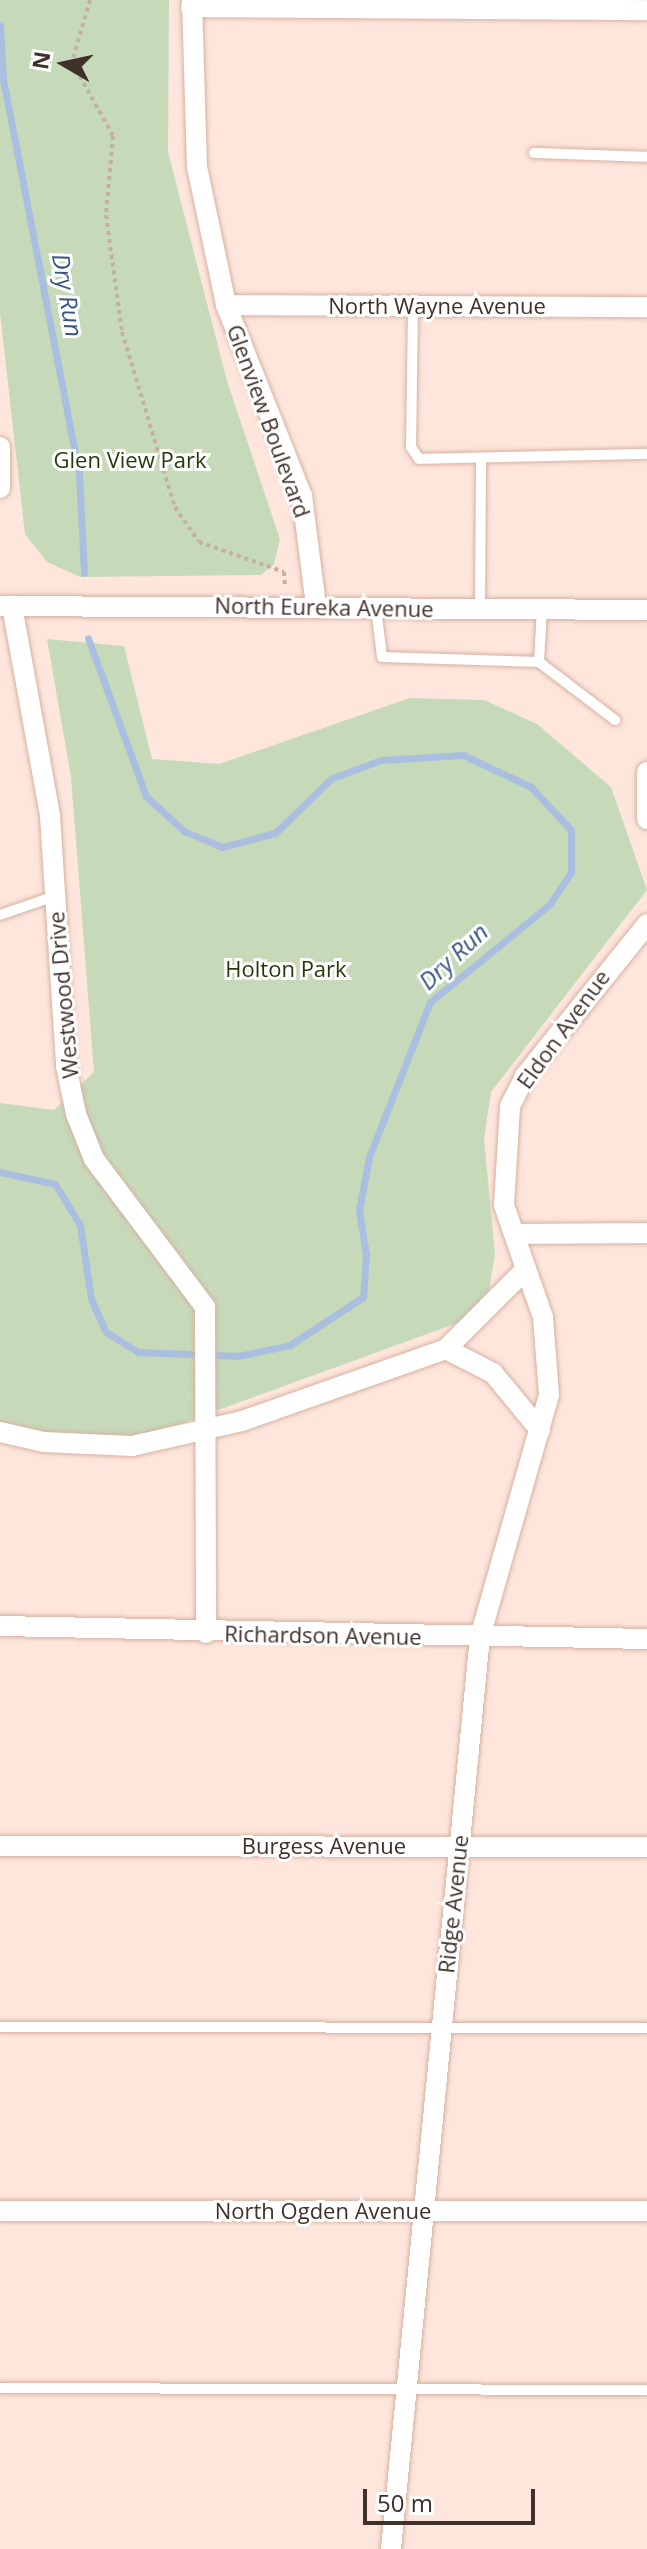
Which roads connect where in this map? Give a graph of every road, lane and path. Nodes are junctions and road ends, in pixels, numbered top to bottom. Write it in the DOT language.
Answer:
graph roads {
  1 [pos="90,0"];
  2 [pos="192,4"];
  3 [pos="647,10"];
  4 [pos="534,153"];
  5 [pos="647,157"];
  6 [pos="226,305"];
  7 [pos="413,306"];
  8 [pos="647,307"];
  9 [pos="0,447"];
  10 [pos="647,454"];
  11 [pos="481,458"];
  12 [pos="0,488"];
  13 [pos="6,606"];
  14 [pos="286,606"];
  15 [pos="316,606"];
  16 [pos="376,607"];
  17 [pos="480,608"];
  18 [pos="542,609"];
  19 [pos="647,610"];
  20 [pos="539,662"];
  21 [pos="615,720"];
  22 [pos="647,772"];
  23 [pos="647,819"];
  24 [pos="55,896"];
  25 [pos="0,915"];
  26 [pos="647,924"];
  27 [pos="647,1233"];
  28 [pos="515,1234"];
  29 [pos="526,1269"];
  30 [pos="446,1349"];
  31 [pos="540,1430"];
  32 [pos="205,1431"];
  33 [pos="0,1432"];
  34 [pos="0,1626"];
  35 [pos="206,1633"];
  36 [pos="480,1637"];
  37 [pos="647,1639"];
  38 [pos="0,1846"];
  39 [pos="459,1847"];
  40 [pos="647,1847"];
  41 [pos="0,2027"];
  42 [pos="442,2027"];
  43 [pos="647,2028"];
  44 [pos="0,2211"];
  45 [pos="425,2211"];
  46 [pos="647,2211"];
  47 [pos="0,2388"];
  48 [pos="407,2390"];
  49 [pos="647,2390"];
  50 [pos="391,2549"];
  1 -- 14 [label="path"];
  2 -- 3 [label="street"];
  2 -- 6 [label="street, Glenview Boulevard"];
  4 -- 5 [label="lane"];
  6 -- 7 [label="street, North Wayne Avenue"];
  6 -- 15 [label="street, Glenview Boulevard"];
  7 -- 8 [label="street, North Wayne Avenue"];
  7 -- 11 [label="lane"];
  9 -- 12 [label="street"];
  10 -- 11 [label="lane"];
  11 -- 17 [label="lane"];
  13 -- 14 [label="street, North Eureka Avenue"];
  13 -- 24 [label="street, Westwood Drive"];
  14 -- 15 [label="street, North Eureka Avenue"];
  15 -- 16 [label="street, North Eureka Avenue"];
  16 -- 17 [label="street, North Eureka Avenue"];
  16 -- 20 [label="lane"];
  17 -- 18 [label="street, North Eureka Avenue"];
  18 -- 19 [label="street, North Eureka Avenue"];
  18 -- 20 [label="lane"];
  20 -- 21 [label="lane"];
  22 -- 23 [label="street"];
  24 -- 25 [label="lane"];
  24 -- 32 [label="street, Westwood Drive"];
  26 -- 28 [label="street, Eldon Avenue"];
  27 -- 28 [label="street"];
  28 -- 29 [label="street, Eldon Avenue"];
  29 -- 30 [label="street"];
  29 -- 31 [label="street, Ridge Avenue"];
  30 -- 31 [label="street"];
  30 -- 32 [label="street"];
  31 -- 36 [label="street, Ridge Avenue"];
  32 -- 33 [label="street"];
  32 -- 35 [label="street, Westwood Drive"];
  34 -- 35 [label="street, Richardson Avenue"];
  35 -- 36 [label="street, Richardson Avenue"];
  36 -- 37 [label="street, Richardson Avenue"];
  36 -- 39 [label="street, Ridge Avenue"];
  38 -- 39 [label="street, Burgess Avenue"];
  39 -- 40 [label="street, Burgess Avenue"];
  39 -- 42 [label="street, Ridge Avenue"];
  41 -- 42 [label="lane"];
  42 -- 43 [label="lane"];
  42 -- 45 [label="street, Ridge Avenue"];
  44 -- 45 [label="street, North Ogden Avenue"];
  45 -- 46 [label="street, North Ogden Avenue"];
  45 -- 48 [label="street, Ridge Avenue"];
  47 -- 48 [label="lane"];
  48 -- 49 [label="lane"];
  48 -- 50 [label="street, Ridge Avenue"];
}
